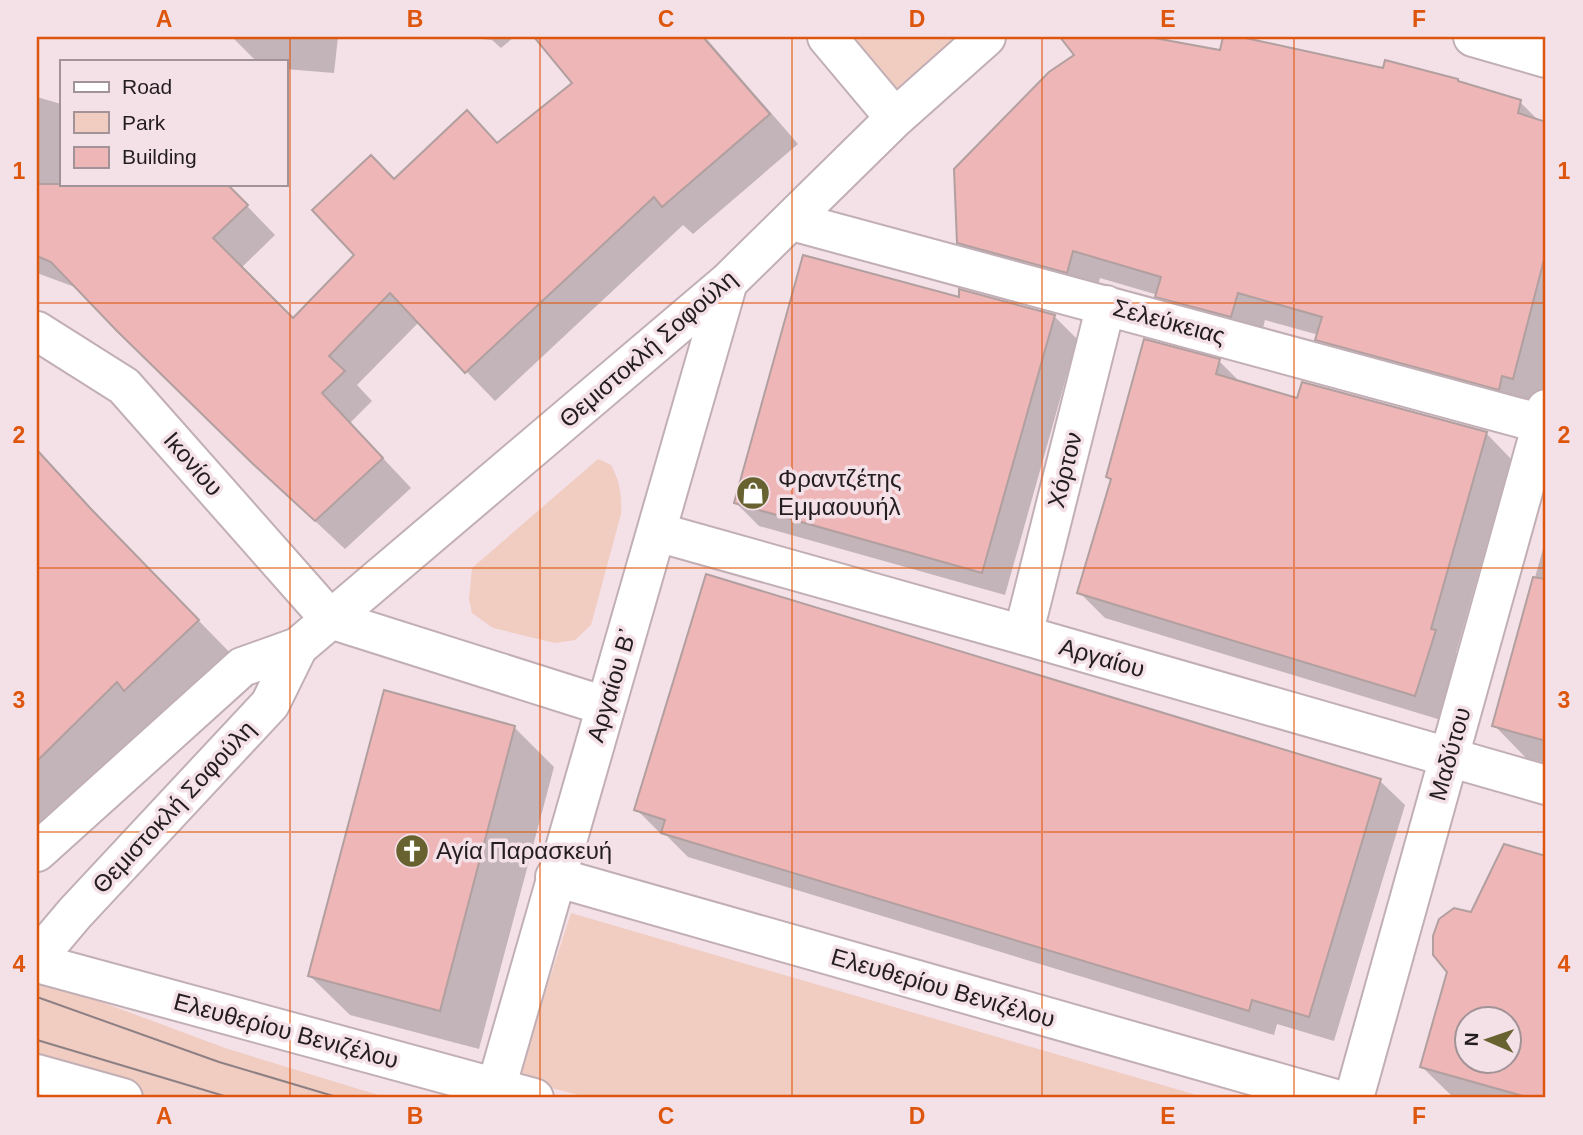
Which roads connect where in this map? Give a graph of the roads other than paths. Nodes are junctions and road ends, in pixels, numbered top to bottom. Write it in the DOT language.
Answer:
graph roads {
  1 [pos="827,37"];
  2 [pos="986,37"];
  3 [pos="1473,37"];
  4 [pos="1531,49"];
  5 [pos="895,118"];
  6 [pos="792,220"];
  7 [pos="728,282"];
  8 [pos="1106,305"];
  9 [pos="37,331"];
  10 [pos="1545,419"];
  11 [pos="657,532"];
  12 [pos="330,619"];
  13 [pos="1023,635"];
  14 [pos="298,648"];
  15 [pos="605,706"];
  16 [pos="1449,758"];
  17 [pos="1546,785"];
  18 [pos="37,852"];
  19 [pos="555,877"];
  20 [pos="37,958"];
  21 [pos="37,963"];
  22 [pos="37,1074"];
  23 [pos="496,1088"];
  24 [pos="123,1098"];
  25 [pos="534,1098"];
  26 [pos="1332,1098"];
  27 [pos="1354,1098"];
  1 -- 5 [label="street"];
  2 -- 5 [label="street, Θεμιστοκλή Σοφούλη"];
  3 -- 4 [label="street"];
  5 -- 6 [label="street, Θεμιστοκλή Σοφούλη"];
  6 -- 7 [label="street, Θεμιστοκλή Σοφούλη"];
  6 -- 8 [label="street, Σελεύκειας"];
  7 -- 11 [label="street, Αργαίου Β᾽"];
  7 -- 12 [label="street, Θεμιστοκλή Σοφούλη"];
  8 -- 10 [label="street, Σελεύκειας"];
  8 -- 13 [label="street, Χόρτον"];
  9 -- 12 [label="street, Ικονίου"];
  10 -- 16 [label="street, Μαδύτου"];
  11 -- 13 [label="street, Αργαίου"];
  11 -- 15 [label="street, Αργαίου Β᾽"];
  12 -- 14 [label="street, Θεμιστοκλή Σοφούλη"];
  12 -- 15 [label="street"];
  13 -- 16 [label="street, Αργαίου"];
  14 -- 18 [label="street, Θεμιστοκλή Σοφούλη"];
  14 -- 20 [label="street, Θεμιστοκλή Σοφούλη"];
  15 -- 19 [label="street, Αργαίου Β᾽"];
  16 -- 17 [label="street, Αργαίου"];
  16 -- 27 [label="street, Μαδύτου"];
  19 -- 23 [label="street, Αργαίου Β᾽"];
  19 -- 26 [label="street, Ελευθερίου Βενιζέλου"];
  21 -- 23 [label="street, Ελευθερίου Βενιζέλου"];
  22 -- 24 [label="street"];
  23 -- 25 [label="street, Ελευθερίου Βενιζέλου"];
}
